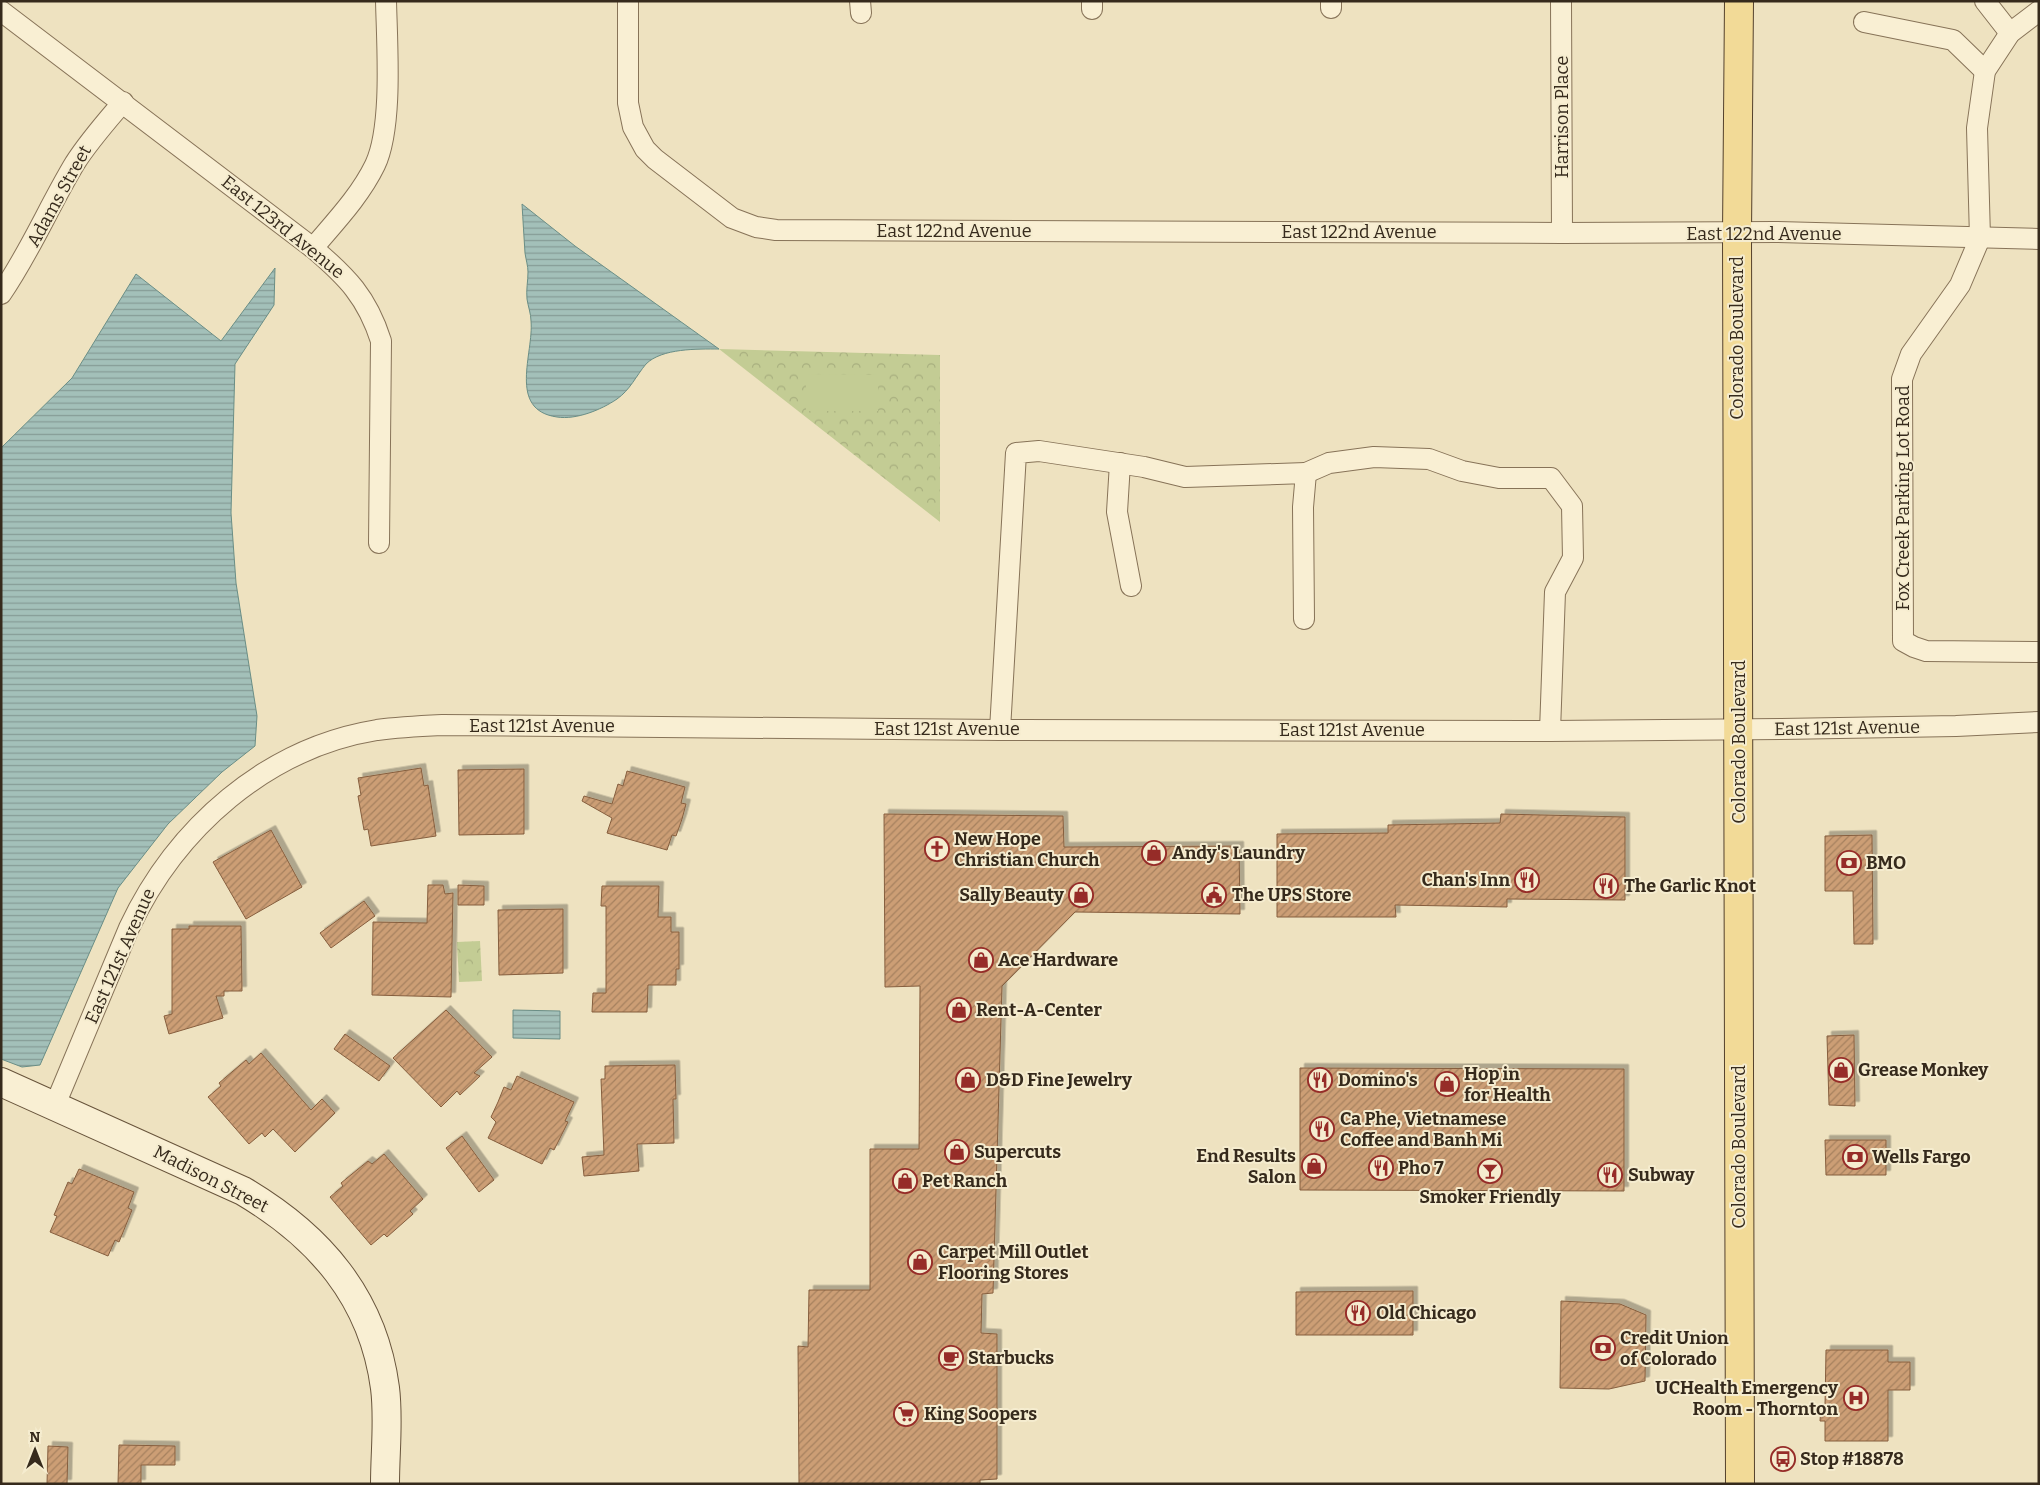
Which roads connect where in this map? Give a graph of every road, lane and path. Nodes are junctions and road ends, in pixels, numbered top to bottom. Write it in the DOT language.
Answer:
graph roads {
  1 [pos="386,1"];
  2 [pos="628,1"];
  3 [pos="1562,1"];
  4 [pos="1739,1"];
  5 [pos="1985,1"];
  6 [pos="1,10"];
  7 [pos="2039,11"];
  8 [pos="1864,22"];
  9 [pos="2010,33"];
  10 [pos="1985,71"];
  11 [pos="123,102"];
  12 [pos="1562,233"];
  13 [pos="1737,233"];
  14 [pos="1980,238"];
  15 [pos="2039,239"];
  16 [pos="313,248"];
  17 [pos="1,294"];
  18 [pos="1120,463"];
  19 [pos="1306,473"];
  20 [pos="379,543"];
  21 [pos="1131,586"];
  22 [pos="1304,619"];
  23 [pos="2039,652"];
  24 [pos="2039,722"];
  25 [pos="1000,730"];
  26 [pos="1739,730"];
  27 [pos="1550,731"];
  28 [pos="1,1082"];
  29 [pos="55,1105"];
  30 [pos="385,1484"];
  31 [pos="1740,1484"];
  1 -- 16 [label="street"];
  2 -- 12 [label="street, East 122nd Avenue"];
  3 -- 12 [label="street, Harrison Place"];
  4 -- 13 [label="main road, Colorado Boulevard"];
  5 -- 9 [label="street"];
  6 -- 11 [label="street, East 123rd Avenue"];
  7 -- 9 [label="street"];
  8 -- 10 [label="street"];
  9 -- 10 [label="street"];
  10 -- 14 [label="street"];
  11 -- 16 [label="street, East 123rd Avenue"];
  11 -- 17 [label="street, Adams Street"];
  12 -- 13 [label="street, East 122nd Avenue"];
  13 -- 14 [label="street, East 122nd Avenue"];
  13 -- 26 [label="main road, Colorado Boulevard"];
  14 -- 15 [label="street, East 122nd Avenue"];
  14 -- 23 [label="street, Fox Creek Parking Lot Road"];
  16 -- 20 [label="street, East 123rd Avenue"];
  18 -- 19 [label="street"];
  18 -- 21 [label="street"];
  18 -- 25 [label="street"];
  19 -- 22 [label="street"];
  19 -- 27 [label="street"];
  24 -- 26 [label="street, East 121st Avenue"];
  25 -- 27 [label="street, East 121st Avenue"];
  25 -- 29 [label="street, East 121st Avenue"];
  26 -- 27 [label="street, East 121st Avenue"];
  26 -- 31 [label="main road, Colorado Boulevard"];
  28 -- 29 [label="street, Madison Street"];
  29 -- 30 [label="street, Madison Street"];
}
